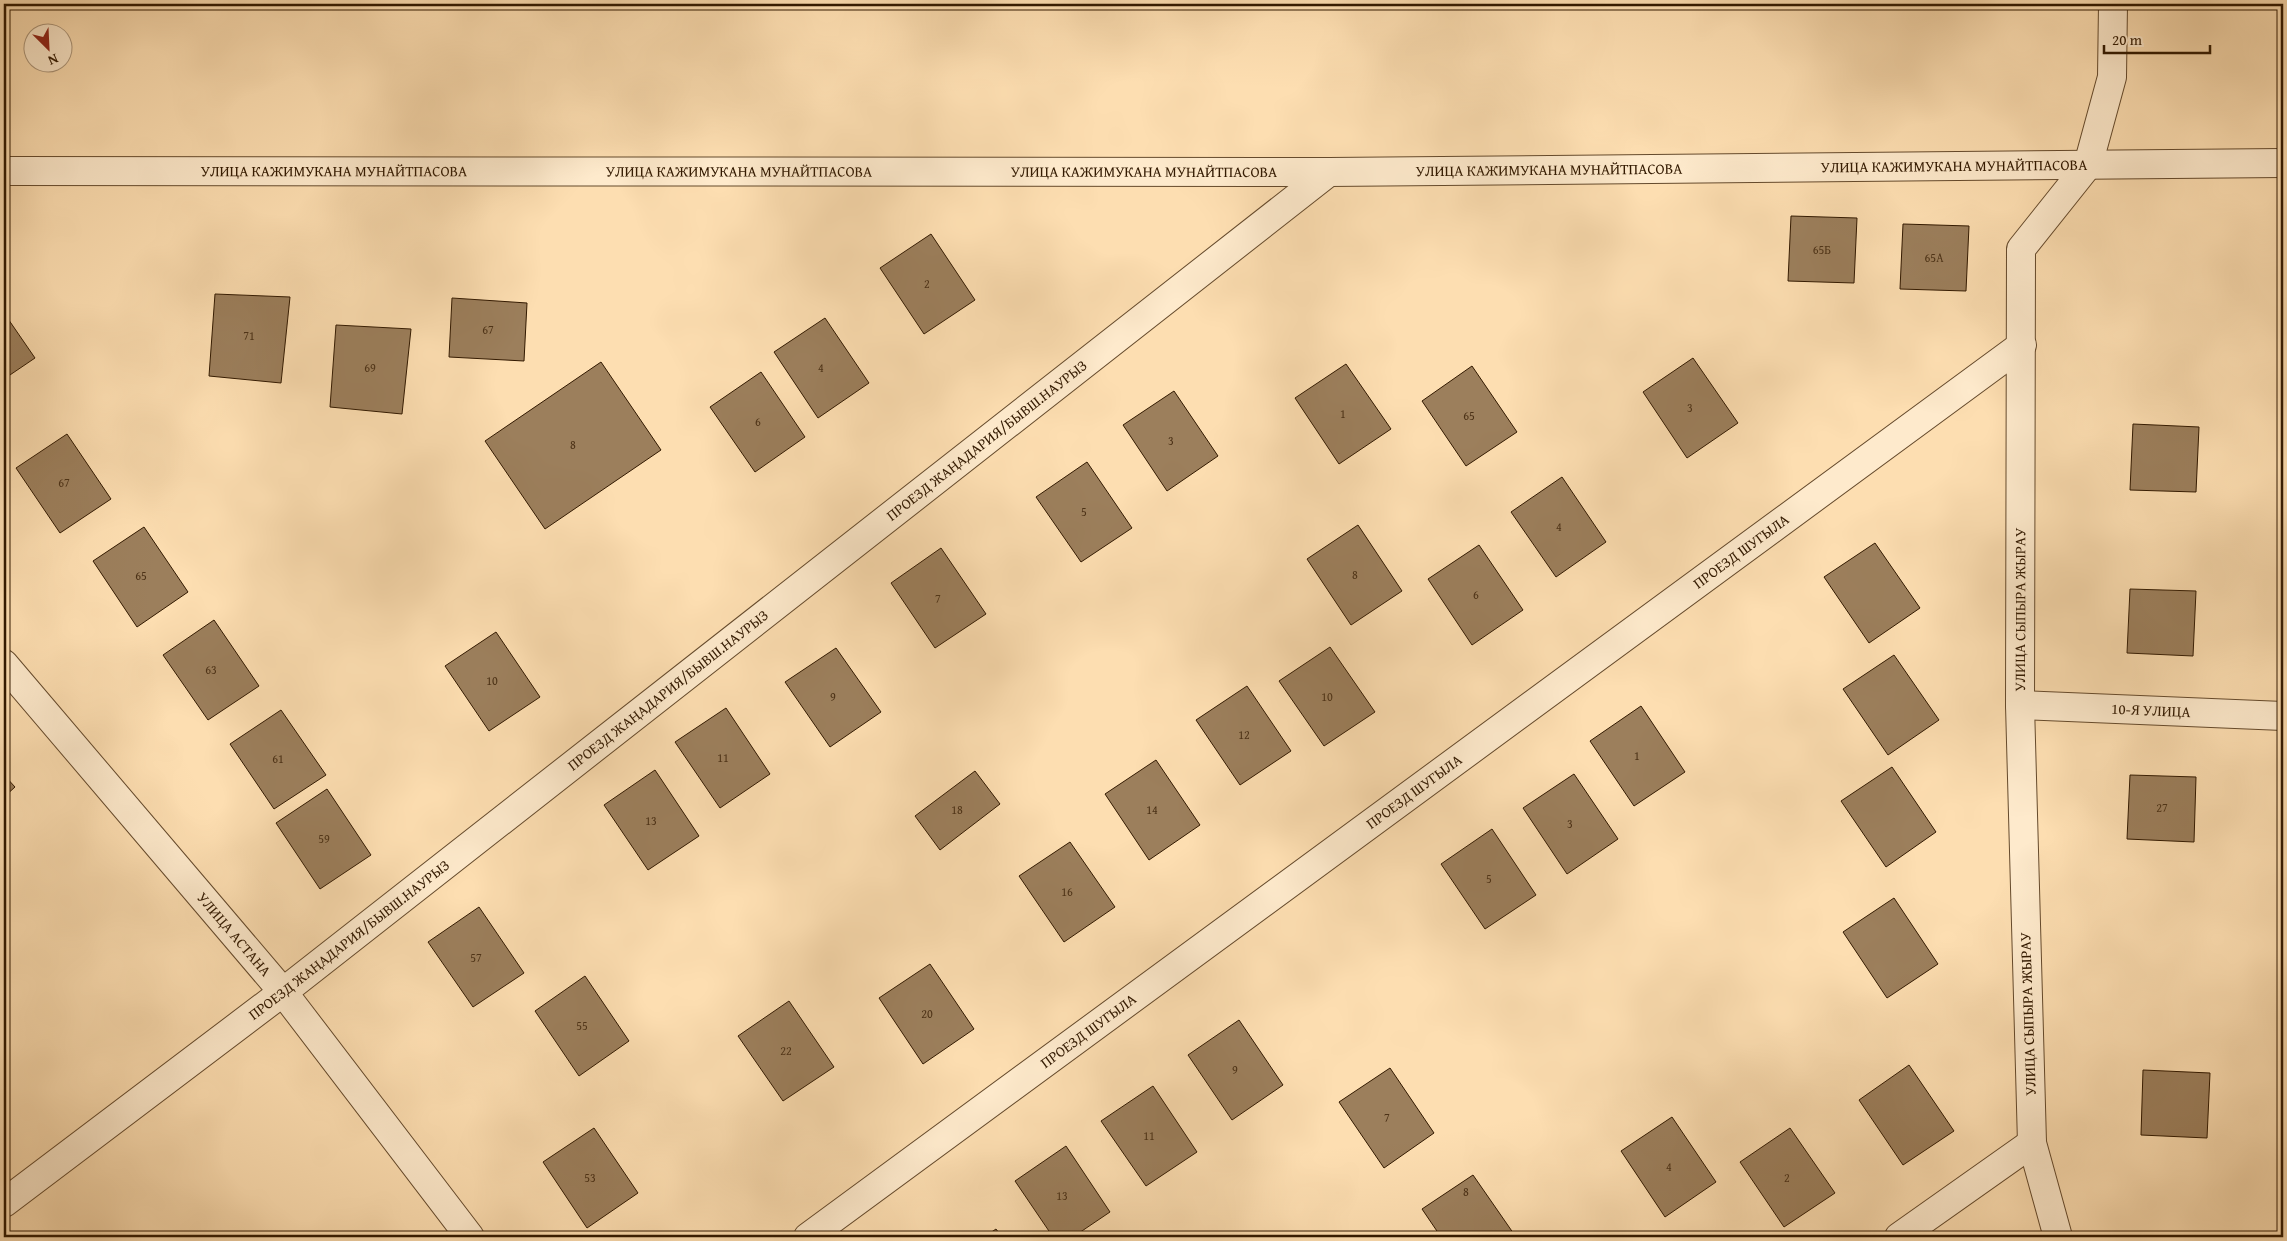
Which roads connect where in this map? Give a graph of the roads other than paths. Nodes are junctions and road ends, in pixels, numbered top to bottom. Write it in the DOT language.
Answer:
graph roads {
  1 [pos="2113,4"];
  2 [pos="2283,163"];
  3 [pos="2088,165"];
  4 [pos="4,171"];
  5 [pos="1329,172"];
  6 [pos="2022,345"];
  7 [pos="4,664"];
  8 [pos="2020,705"];
  9 [pos="2283,716"];
  10 [pos="283,992"];
  11 [pos="2032,1143"];
  12 [pos="4,1203"];
  13 [pos="470,1237"];
  14 [pos="808,1237"];
  15 [pos="1899,1237"];
  16 [pos="2058,1237"];
  1 -- 3 [label="street, УЛИЦА СЫПЫРА ЖЫРАУ"];
  2 -- 3 [label="street, УЛИЦА КАЖИМУКАНА МУНАЙТПАСОВА"];
  3 -- 5 [label="street, УЛИЦА КАЖИМУКАНА МУНАЙТПАСОВА"];
  3 -- 6 [label="street, УЛИЦА СЫПЫРА ЖЫРАУ"];
  4 -- 5 [label="street, УЛИЦА КАЖИМУКАНА МУНАЙТПАСОВА"];
  5 -- 10 [label="street, ПРОЕЗД ЖАҢАДАРИЯ/БЫВШ.НАУРЫЗ"];
  6 -- 8 [label="street, УЛИЦА СЫПЫРА ЖЫРАУ"];
  6 -- 14 [label="street, ПРОЕЗД ШУГЫЛА"];
  7 -- 10 [label="street, УЛИЦА АСТАНА"];
  8 -- 9 [label="street, 10-Я УЛИЦА"];
  8 -- 11 [label="street, УЛИЦА СЫПЫРА ЖЫРАУ"];
  10 -- 12 [label="street, ПРОЕЗД ЖАҢАДАРИЯ/БЫВШ.НАУРЫЗ"];
  10 -- 13 [label="street, УЛИЦА АСТАНА"];
  11 -- 15 [label="street"];
  11 -- 16 [label="street, УЛИЦА СЫПЫРА ЖЫРАУ"];
}
